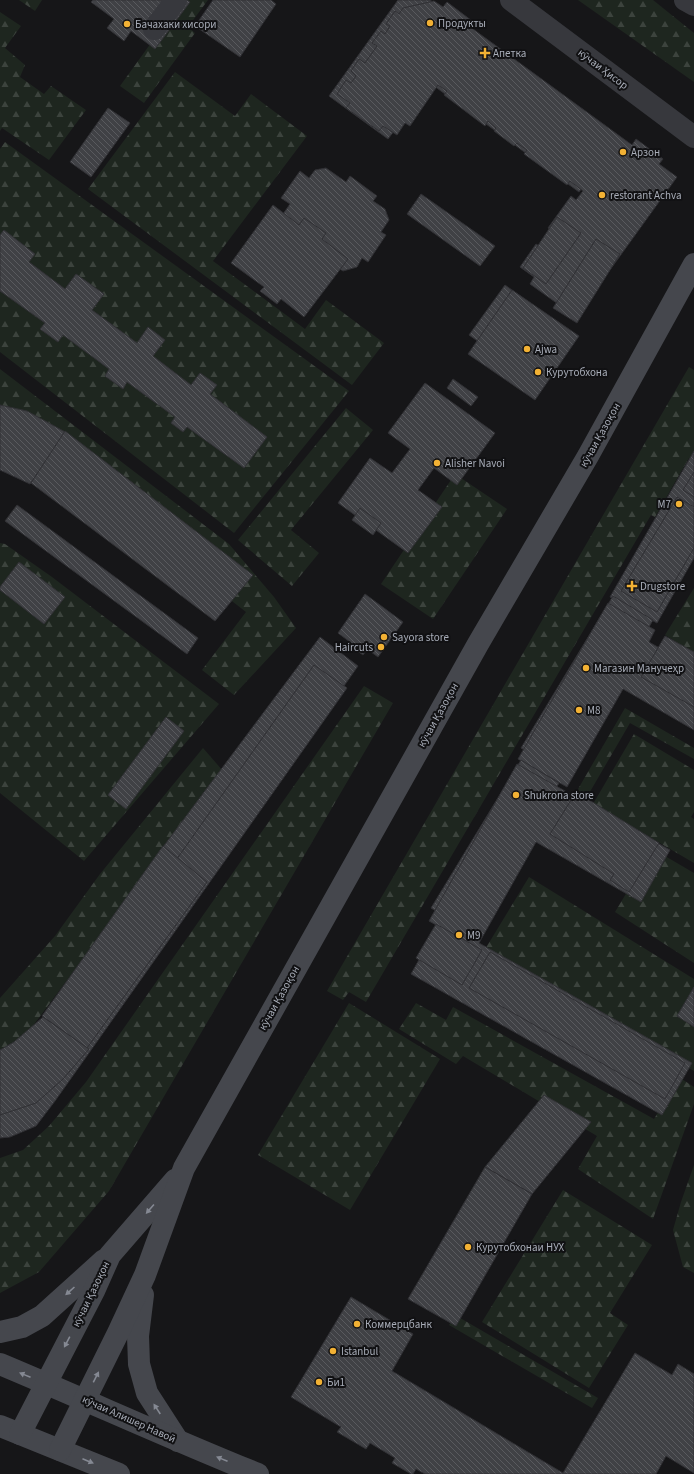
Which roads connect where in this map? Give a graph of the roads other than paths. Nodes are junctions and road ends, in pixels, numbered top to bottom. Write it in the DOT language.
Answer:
graph roads {
  1 [pos="176,0"];
  2 [pos="511,0"];
  3 [pos="685,0"];
  4 [pos="694,5"];
  5 [pos="154,28"];
  6 [pos="694,137"];
  7 [pos="694,264"];
  8 [pos="184,1168"];
  9 [pos="110,1255"];
  10 [pos="145,1276"];
  11 [pos="0,1332"];
  12 [pos="0,1364"];
  13 [pos="45,1383"];
  14 [pos="84,1400"];
  15 [pos="0,1426"];
  16 [pos="20,1434"];
  17 [pos="178,1441"];
  18 [pos="60,1450"];
  19 [pos="119,1474"];
  20 [pos="258,1474"];
  1 -- 5 [label="street"];
  2 -- 6 [label="street, кӯчаи Ҳисор"];
  3 -- 4 [label="street"];
  7 -- 8 [label="street, кӯчаи Қазоқон"];
  8 -- 9 [label="street, кӯчаи Қазоқон, one-way"];
  8 -- 10 [label="street, кӯчаи Қазоқон"];
  9 -- 11 [label="street, one-way"];
  9 -- 13 [label="street, кӯчаи Қазоқон, one-way"];
  14 -- 10 [label="street, кӯчаи Қазоқон, one-way"];
  17 -- 10 [label="street, one-way"];
  13 -- 12 [label="street, кӯчаи Алишер Навоӣ, one-way"];
  13 -- 14 [label="street, кӯчаи Алишер Навоӣ"];
  13 -- 16 [label="street, кӯчаи Қазоқон"];
  14 -- 17 [label="street, кӯчаи Алишер Навоӣ"];
  14 -- 18 [label="street, кӯчаи Қазоқон"];
  15 -- 16 [label="street"];
  16 -- 18 [label="street"];
  20 -- 17 [label="street, кӯчаи Алишер Навоӣ, one-way"];
  18 -- 19 [label="street, one-way"];
}
